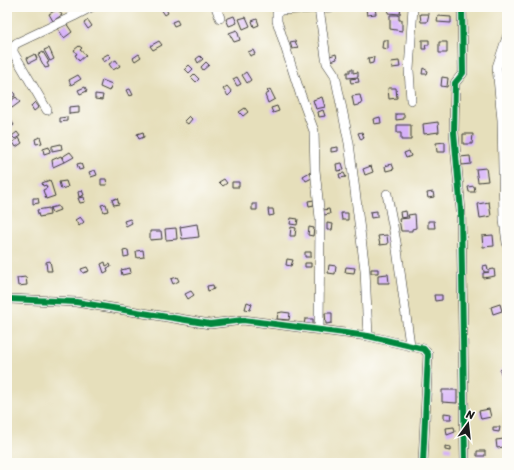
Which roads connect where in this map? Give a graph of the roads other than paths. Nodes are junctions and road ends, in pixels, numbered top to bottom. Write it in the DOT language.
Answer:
graph roads {
  1 [pos="70,7"];
  2 [pos="91,7"];
  3 [pos="216,7"];
  4 [pos="332,7"];
  5 [pos="413,7"];
  6 [pos="462,7"];
  7 [pos="318,8"];
  8 [pos="74,16"];
  9 [pos="220,18"];
  10 [pos="507,37"];
  11 [pos="411,100"];
  12 [pos="47,110"];
  13 [pos="505,171"];
  14 [pos="387,194"];
  15 [pos="507,243"];
  16 [pos="10,299"];
  17 [pos="319,330"];
  18 [pos="368,336"];
  19 [pos="410,345"];
  20 [pos="423,463"];
  21 [pos="465,463"];
  1 -- 8 [label="street"];
  2 -- 8 [label="street"];
  3 -- 9 [label="street"];
  4 -- 7 [label="street"];
  5 -- 11 [label="street"];
  6 -- 21 [label="street"];
  7 -- 17 [label="street"];
  7 -- 18 [label="street"];
  8 -- 12 [label="street"];
  10 -- 13 [label="street"];
  13 -- 15 [label="street"];
  14 -- 19 [label="street"];
  16 -- 17 [label="street"];
  17 -- 18 [label="street"];
  18 -- 19 [label="street"];
  19 -- 20 [label="street"];
}
